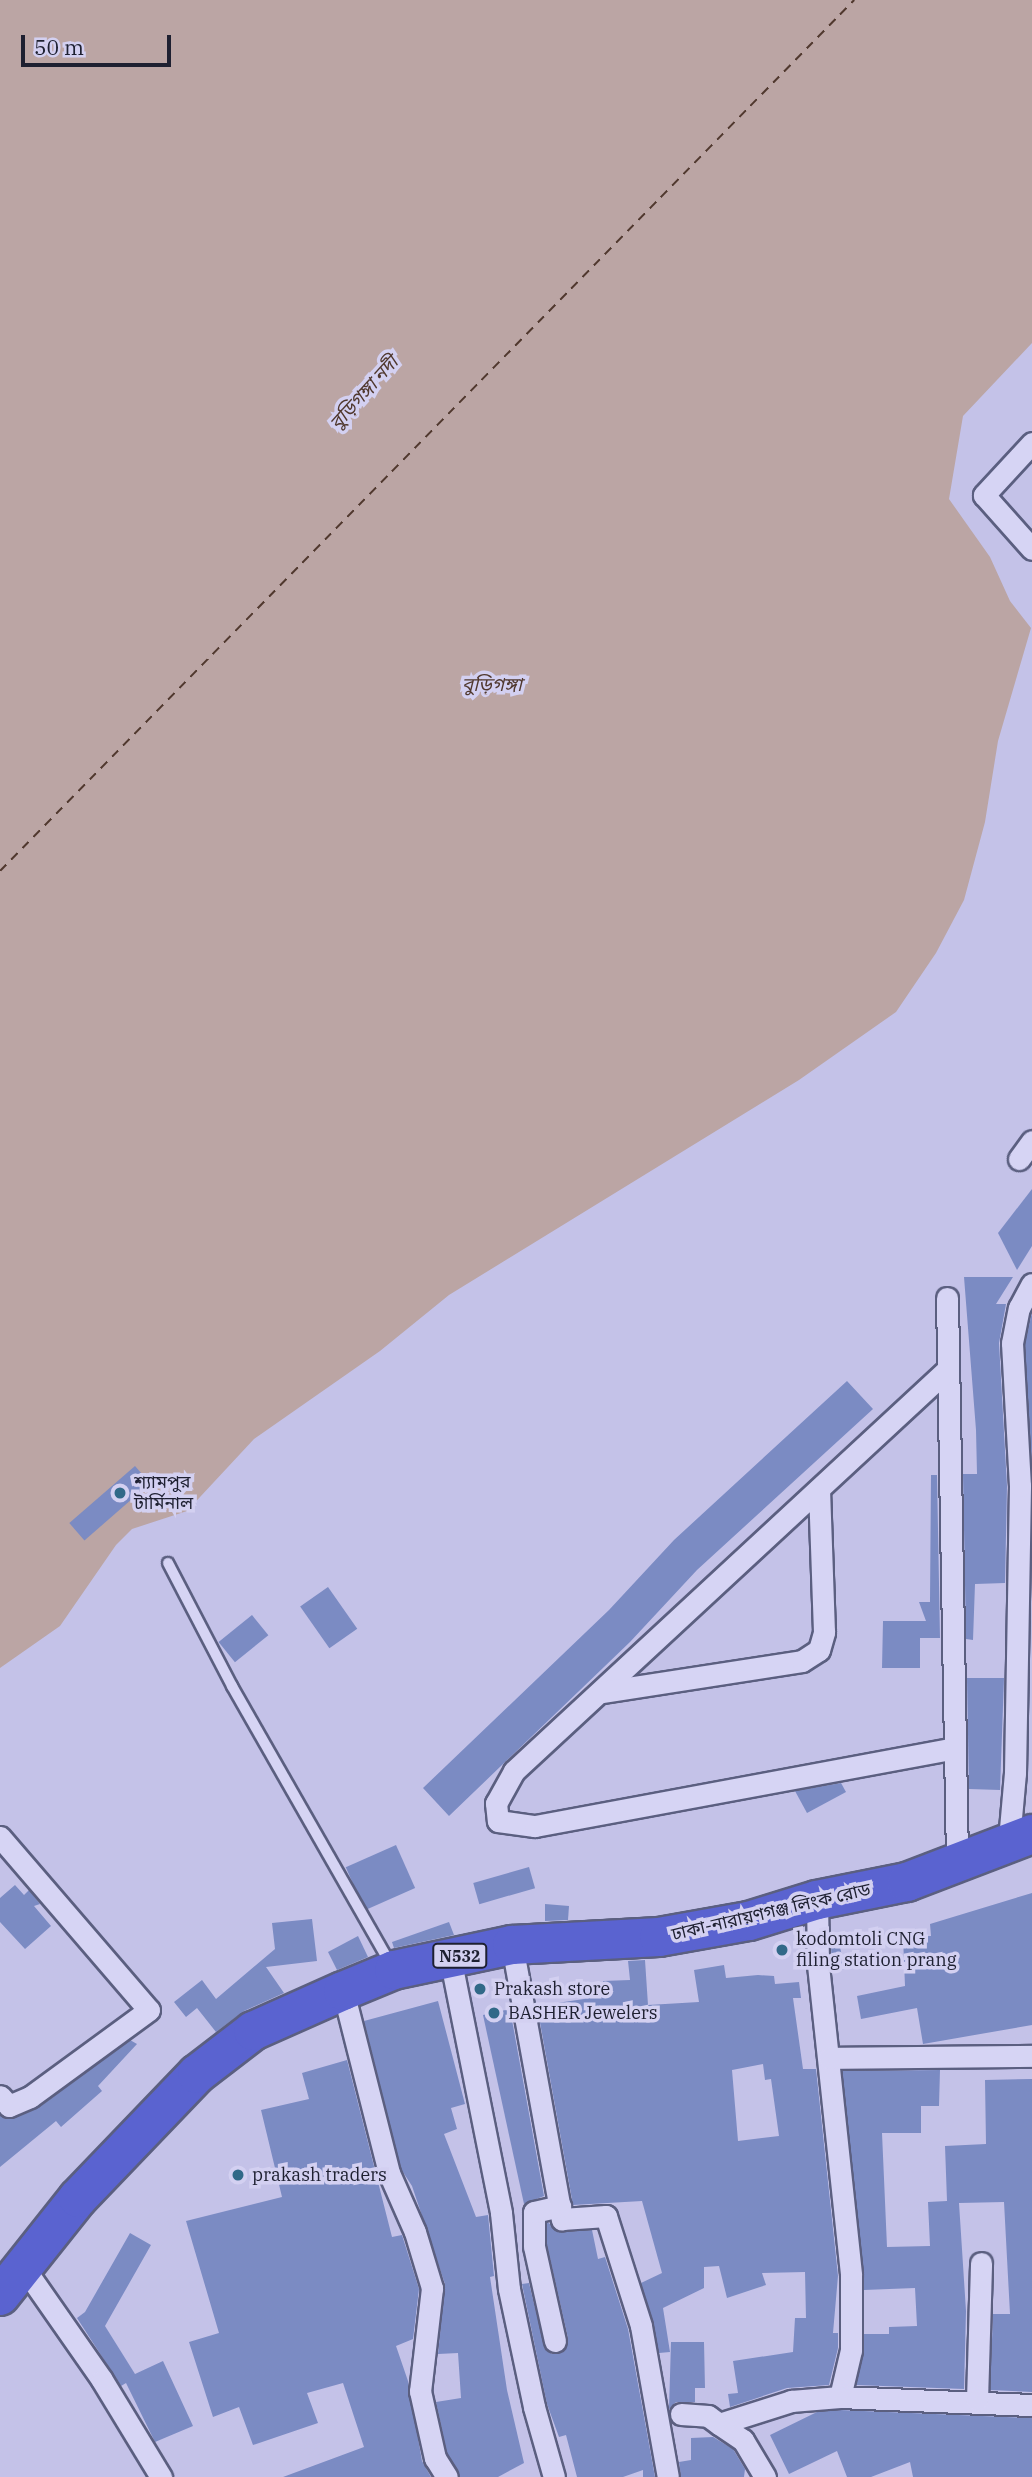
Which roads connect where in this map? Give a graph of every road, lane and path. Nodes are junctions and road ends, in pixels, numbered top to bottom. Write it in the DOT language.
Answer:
graph roads {
  1 [pos="1032,443"];
  2 [pos="1032,549"];
  3 [pos="1032,1141"];
  4 [pos="1019,1158"];
  5 [pos="1032,1284"];
  6 [pos="947,1298"];
  7 [pos="948,1369"];
  8 [pos="819,1489"];
  9 [pos="1025,1552"];
  10 [pos="168,1563"];
  11 [pos="1024,1674"];
  12 [pos="602,1692"];
  13 [pos="955,1748"];
  14 [pos="0,1837"];
  15 [pos="1021,1837"];
  16 [pos="957,1862"];
  17 [pos="817,1900"];
  18 [pos="512,1945"];
  19 [pos="450,1957"];
  20 [pos="394,1970"];
  21 [pos="343,1991"];
  22 [pos="1032,2056"];
  23 [pos="829,2058"];
  24 [pos="0,2096"];
  25 [pos="560,2206"];
  26 [pos="981,2263"];
  27 [pos="24,2267"];
  28 [pos="0,2297"];
  29 [pos="555,2341"];
  30 [pos="840,2397"];
  31 [pos="977,2400"];
  32 [pos="1032,2405"];
  33 [pos="681,2414"];
  34 [pos="719,2424"];
  35 [pos="160,2477"];
  36 [pos="446,2477"];
  37 [pos="554,2477"];
  38 [pos="668,2477"];
  39 [pos="765,2477"];
  1 -- 2 [label="street"];
  3 -- 4 [label="street"];
  5 -- 9 [label="street"];
  6 -- 7 [label="street"];
  7 -- 8 [label="street"];
  7 -- 13 [label="street"];
  8 -- 12 [label="street"];
  8 -- 12 [label="street"];
  9 -- 11 [label="street"];
  10 -- 20 [label="lane"];
  11 -- 15 [label="street"];
  12 -- 13 [label="street"];
  13 -- 16 [label="street"];
  14 -- 24 [label="street"];
  15 -- 16 [label="highway, ঢাকা-নারায়ণগঞ্জ লিংক রোড / N532"];
  16 -- 17 [label="highway, ঢাকা-নারায়ণগঞ্জ লিংক রোড / N532"];
  17 -- 18 [label="highway, ঢাকা-নারায়ণগঞ্জ লিংক রোড / N532"];
  17 -- 23 [label="street"];
  18 -- 19 [label="highway, ঢাকা-নারায়ণগঞ্জ লিংক রোড / N532"];
  18 -- 25 [label="street"];
  19 -- 20 [label="highway, ঢাকা-নারায়ণগঞ্জ লিংক রোড / N532"];
  19 -- 37 [label="street"];
  20 -- 21 [label="highway, ঢাকা-নারায়ণগঞ্জ লিংক রোড / N532"];
  21 -- 27 [label="highway, ঢাকা-নারায়ণগঞ্জ লিংক রোড / N532"];
  21 -- 36 [label="street"];
  22 -- 23 [label="street"];
  23 -- 30 [label="street"];
  25 -- 29 [label="street"];
  25 -- 38 [label="street"];
  26 -- 31 [label="street"];
  27 -- 28 [label="highway, ঢাকা-নারায়ণগঞ্জ লিংক রোড / N532"];
  27 -- 35 [label="street"];
  30 -- 31 [label="street"];
  30 -- 34 [label="street"];
  31 -- 32 [label="street"];
  33 -- 34 [label="street"];
  34 -- 39 [label="street"];
}
